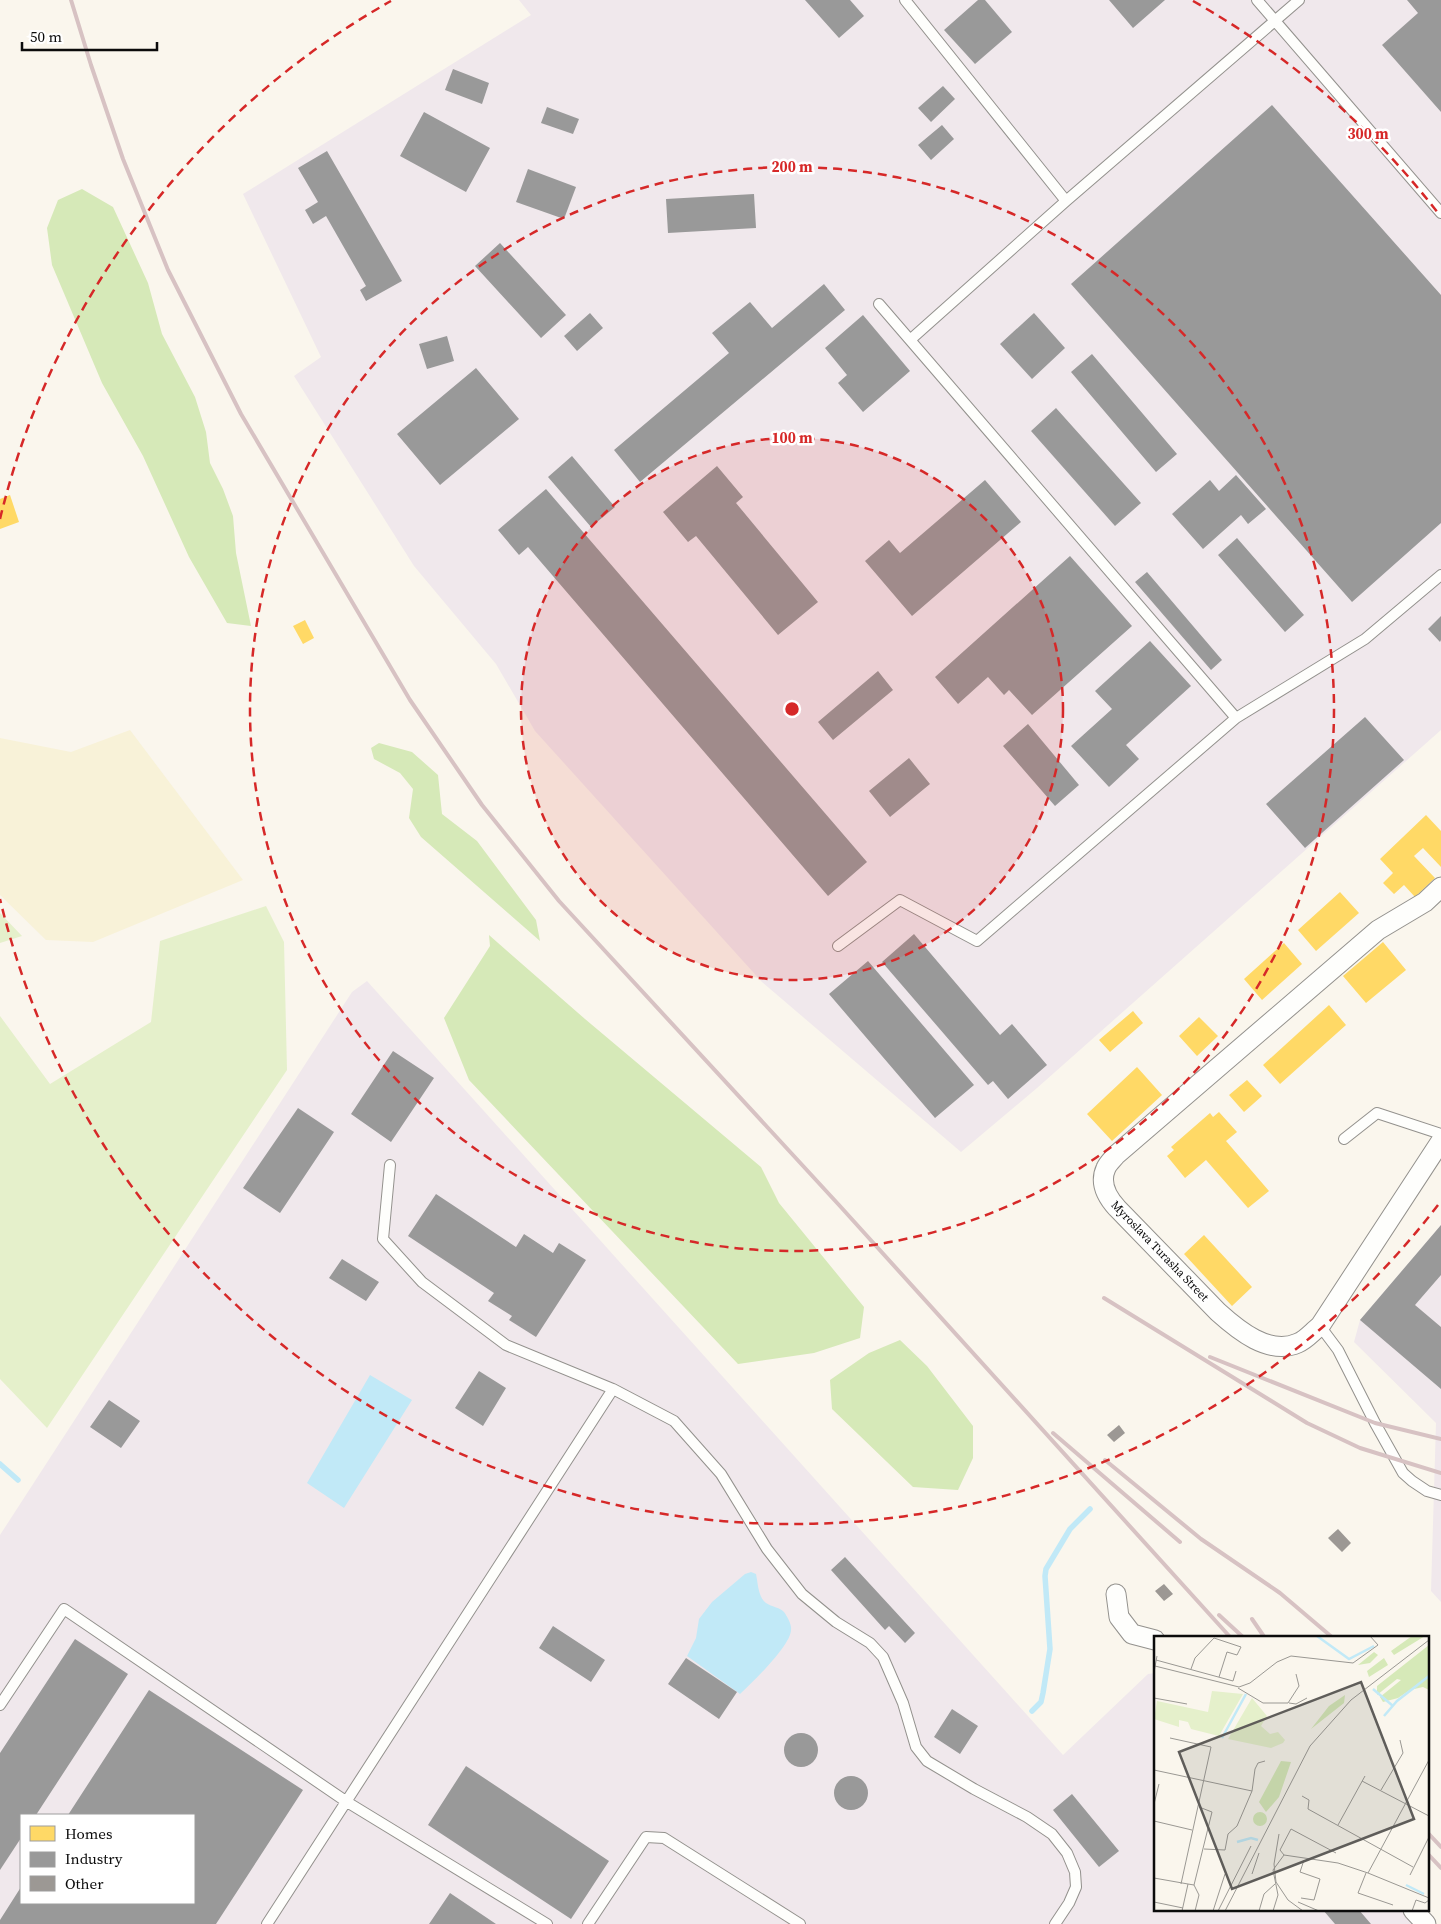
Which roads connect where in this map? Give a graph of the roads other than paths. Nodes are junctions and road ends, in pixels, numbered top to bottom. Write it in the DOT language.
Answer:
graph roads {
  1 [pos="905,0"];
  2 [pos="1257,0"];
  3 [pos="1299,0"];
  4 [pos="1275,21"];
  5 [pos="1066,202"];
  6 [pos="1441,213"];
  7 [pos="879,304"];
  8 [pos="910,340"];
  9 [pos="1441,575"];
  10 [pos="1236,718"];
  11 [pos="1441,887"];
  12 [pos="838,946"];
  13 [pos="1441,1134"];
  14 [pos="1344,1139"];
  15 [pos="1439,1151"];
  16 [pos="390,1166"];
  17 [pos="1320,1326"];
  18 [pos="613,1389"];
  19 [pos="1441,1495"];
  20 [pos="1116,1594"];
  21 [pos="1154,1640"];
  22 [pos="0,1705"];
  23 [pos="347,1802"];
  24 [pos="1415,1912"];
  25 [pos="267,1924"];
  26 [pos="547,1924"];
  27 [pos="588,1924"];
  28 [pos="800,1924"];
  29 [pos="1055,1924"];
  30 [pos="1426,1924"];
  1 -- 5 [label="lane"];
  2 -- 4 [label="lane"];
  3 -- 4 [label="lane"];
  4 -- 5 [label="lane"];
  4 -- 6 [label="lane"];
  5 -- 8 [label="lane"];
  7 -- 8 [label="lane"];
  8 -- 10 [label="lane"];
  9 -- 10 [label="lane"];
  10 -- 12 [label="lane"];
  11 -- 17 [label="street, Myroslava Turasha Street"];
  13 -- 14 [label="lane"];
  15 -- 17 [label="street, Myroslava Turasha Street"];
  16 -- 18 [label="lane"];
  17 -- 19 [label="lane"];
  18 -- 23 [label="lane"];
  18 -- 29 [label="lane"];
  20 -- 21 [label="street"];
  22 -- 23 [label="lane"];
  23 -- 25 [label="lane"];
  23 -- 26 [label="lane"];
  24 -- 30 [label="street"];
  27 -- 28 [label="lane"];
}
